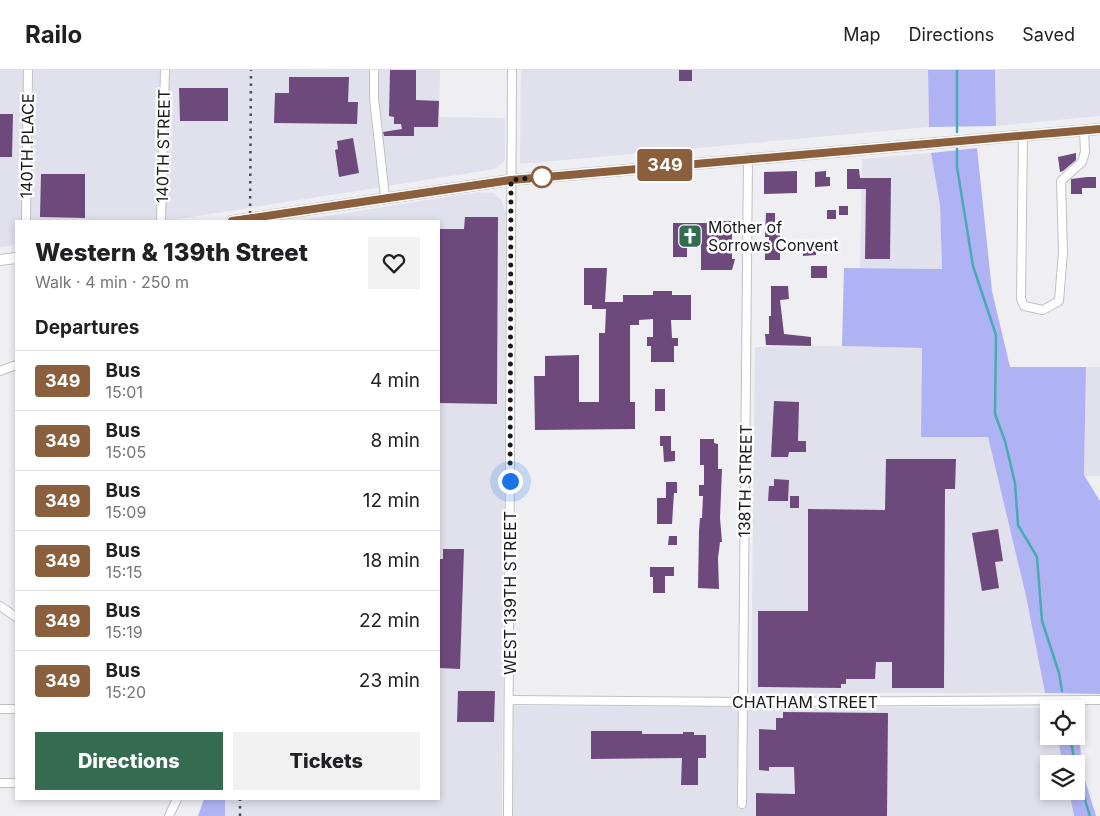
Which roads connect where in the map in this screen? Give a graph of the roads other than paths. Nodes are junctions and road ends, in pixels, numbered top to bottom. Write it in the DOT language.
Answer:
graph roads {
  1 [pos="28,70"];
  2 [pos="165,70"];
  3 [pos="374,70"];
  4 [pos="512,70"];
  5 [pos="1100,129"];
  6 [pos="1084,130"];
  7 [pos="1024,135"];
  8 [pos="748,158"];
  9 [pos="511,180"];
  10 [pos="385,197"];
  11 [pos="26,220"];
  12 [pos="161,220"];
  13 [pos="238,220"];
  14 [pos="15,258"];
  15 [pos="0,260"];
  16 [pos="15,365"];
  17 [pos="0,371"];
  18 [pos="0,606"];
  19 [pos="15,616"];
  20 [pos="510,700"];
  21 [pos="1100,700"];
  22 [pos="743,702"];
  23 [pos="0,709"];
  24 [pos="15,709"];
  25 [pos="0,783"];
  26 [pos="15,783"];
  27 [pos="177,800"];
  28 [pos="742,804"];
  29 [pos="169,816"];
  30 [pos="508,816"];
  1 -- 11 [label="street, 140TH PLACE"];
  2 -- 12 [label="street, 140TH STREET"];
  3 -- 10 [label="street"];
  4 -- 9 [label="street, WEST 139TH STREET"];
  5 -- 6 [label="main road"];
  6 -- 7 [label="main road"];
  6 -- 7 [label="street"];
  7 -- 8 [label="main road"];
  8 -- 9 [label="main road"];
  8 -- 22 [label="street, 138TH STREET"];
  9 -- 10 [label="main road"];
  9 -- 20 [label="street, WEST 139TH STREET"];
  10 -- 13 [label="main road"];
  14 -- 15 [label="main road"];
  16 -- 17 [label="street"];
  18 -- 19 [label="street"];
  20 -- 22 [label="street, CHATHAM STREET"];
  20 -- 30 [label="street, WEST 139TH STREET"];
  21 -- 22 [label="street, CHATHAM STREET"];
  22 -- 28 [label="street, 138TH STREET"];
  23 -- 24 [label="street"];
  25 -- 26 [label="street"];
  27 -- 29 [label="street"];
}
